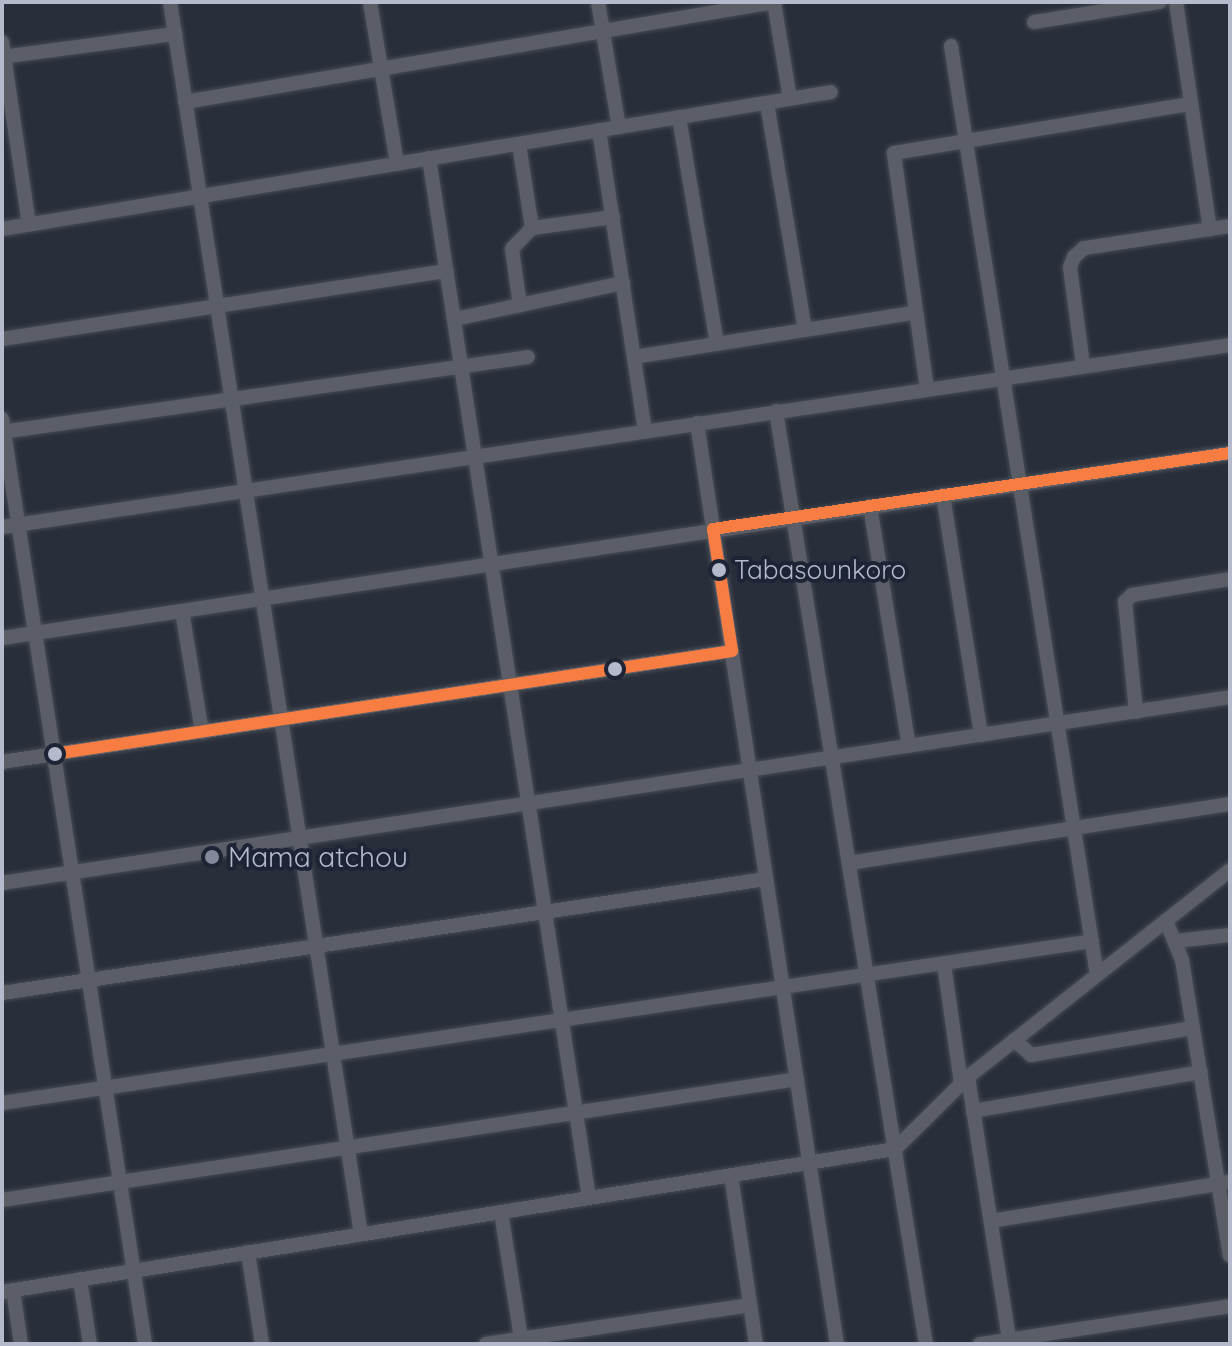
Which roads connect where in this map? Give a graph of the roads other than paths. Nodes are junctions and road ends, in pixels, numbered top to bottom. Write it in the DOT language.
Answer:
graph roads {
  1 [pos="370,2"];
  2 [pos="598,2"];
  3 [pos="1159,2"];
  4 [pos="1176,2"];
  5 [pos="174,3"];
  6 [pos="1034,22"];
  7 [pos="603,31"];
  8 [pos="175,34"];
  9 [pos="951,46"];
  10 [pos="3,52"];
  11 [pos="381,68"];
  12 [pos="831,92"];
  13 [pos="790,99"];
  14 [pos="185,102"];
  15 [pos="767,103"];
  16 [pos="1191,104"];
  17 [pos="679,117"];
  18 [pos="619,127"];
  19 [pos="599,130"];
  20 [pos="966,140"];
  21 [pos="519,144"];
  22 [pos="429,158"];
  23 [pos="397,164"];
  24 [pos="200,196"];
  25 [pos="613,217"];
  26 [pos="29,224"];
  27 [pos="1230,226"];
  28 [pos="532,228"];
  29 [pos="2,229"];
  30 [pos="1210,229"];
  31 [pos="447,271"];
  32 [pos="623,283"];
  33 [pos="216,304"];
  34 [pos="520,305"];
  35 [pos="913,313"];
  36 [pos="455,319"];
  37 [pos="805,330"];
  38 [pos="2,339"];
  39 [pos="717,344"];
  40 [pos="1230,345"];
  41 [pos="528,357"];
  42 [pos="634,357"];
  43 [pos="462,365"];
  44 [pos="1083,365"];
  45 [pos="1003,377"];
  46 [pos="927,389"];
  47 [pos="231,396"];
  48 [pos="776,411"];
  49 [pos="697,423"];
  50 [pos="3,428"];
  51 [pos="645,430"];
  52 [pos="1230,453"];
  53 [pos="477,454"];
  54 [pos="1020,484"];
  55 [pos="245,491"];
  56 [pos="943,495"];
  57 [pos="870,506"];
  58 [pos="793,517"];
  59 [pos="18,524"];
  60 [pos="2,527"];
  61 [pos="713,529"];
  62 [pos="490,562"];
  63 [pos="1230,579"];
  64 [pos="262,598"];
  65 [pos="182,611"];
  66 [pos="35,633"];
  67 [pos="2,638"];
  68 [pos="732,651"];
  69 [pos="508,685"];
  70 [pos="1230,697"];
  71 [pos="1136,712"];
  72 [pos="281,720"];
  73 [pos="1058,724"];
  74 [pos="202,732"];
  75 [pos="981,735"];
  76 [pos="909,746"];
  77 [pos="54,754"];
  78 [pos="832,758"];
  79 [pos="2,762"];
  80 [pos="750,770"];
  81 [pos="526,804"];
  82 [pos="1230,804"];
  83 [pos="1074,827"];
  84 [pos="299,838"];
  85 [pos="849,863"];
  86 [pos="1230,870"];
  87 [pos="72,873"];
  88 [pos="766,879"];
  89 [pos="2,883"];
  90 [pos="543,912"];
  91 [pos="1166,921"];
  92 [pos="1230,935"];
  93 [pos="1092,941"];
  94 [pos="1175,941"];
  95 [pos="316,946"];
  96 [pos="944,964"];
  97 [pos="867,975"];
  98 [pos="1097,975"];
  99 [pos="89,980"];
  100 [pos="783,987"];
  101 [pos="2,993"];
  102 [pos="560,1020"];
  103 [pos="1193,1028"];
  104 [pos="1014,1040"];
  105 [pos="333,1054"];
  106 [pos="1201,1072"];
  107 [pos="797,1079"];
  108 [pos="964,1080"];
  109 [pos="105,1088"];
  110 [pos="2,1103"];
  111 [pos="973,1111"];
  112 [pos="575,1112"];
  113 [pos="347,1147"];
  114 [pos="895,1149"];
  115 [pos="810,1162"];
  116 [pos="731,1175"];
  117 [pos="120,1181"];
  118 [pos="1225,1183"];
  119 [pos="589,1198"];
  120 [pos="2,1200"];
  121 [pos="501,1212"];
  122 [pos="991,1221"];
  123 [pos="361,1234"];
  124 [pos="248,1252"];
  125 [pos="1230,1255"];
  126 [pos="134,1271"];
  127 [pos="80,1279"];
  128 [pos="8,1291"];
  129 [pos="750,1305"];
  130 [pos="1230,1306"];
  131 [pos="521,1341"];
  132 [pos="1009,1342"];
  133 [pos="21,1344"];
  134 [pos="90,1344"];
  135 [pos="145,1344"];
  136 [pos="262,1344"];
  137 [pos="486,1344"];
  138 [pos="756,1344"];
  139 [pos="837,1344"];
  140 [pos="926,1344"];
  141 [pos="980,1344"];
  1 -- 11 [label="street"];
  2 -- 7 [label="street"];
  3 -- 6 [label="street"];
  4 -- 16 [label="street"];
  5 -- 8 [label="street"];
  7 -- 11 [label="street"];
  7 -- 13 [label="street"];
  7 -- 18 [label="street"];
  8 -- 10 [label="street"];
  8 -- 14 [label="street"];
  9 -- 20 [label="street"];
  10 -- 26 [label="street"];
  11 -- 14 [label="street"];
  11 -- 23 [label="street"];
  12 -- 13 [label="street"];
  13 -- 15 [label="street"];
  14 -- 24 [label="street"];
  15 -- 17 [label="street"];
  15 -- 37 [label="street"];
  16 -- 20 [label="street"];
  16 -- 30 [label="street"];
  17 -- 18 [label="street"];
  17 -- 39 [label="street"];
  18 -- 19 [label="street"];
  19 -- 21 [label="street"];
  19 -- 25 [label="street"];
  20 -- 35 [label="street"];
  20 -- 45 [label="street"];
  21 -- 22 [label="street"];
  21 -- 28 [label="street"];
  22 -- 23 [label="street"];
  22 -- 31 [label="street"];
  23 -- 24 [label="street"];
  24 -- 26 [label="street"];
  24 -- 33 [label="street"];
  25 -- 28 [label="street"];
  25 -- 32 [label="street"];
  26 -- 29 [label="street"];
  27 -- 30 [label="street"];
  28 -- 34 [label="street"];
  30 -- 44 [label="street"];
  31 -- 33 [label="street"];
  31 -- 36 [label="street"];
  32 -- 34 [label="street"];
  32 -- 42 [label="street"];
  33 -- 38 [label="street"];
  33 -- 47 [label="street"];
  34 -- 36 [label="street"];
  35 -- 37 [label="street"];
  35 -- 46 [label="street"];
  36 -- 43 [label="street"];
  37 -- 39 [label="street"];
  39 -- 42 [label="street"];
  40 -- 44 [label="street"];
  41 -- 43 [label="street"];
  42 -- 51 [label="street"];
  43 -- 47 [label="street"];
  43 -- 53 [label="street"];
  44 -- 45 [label="street"];
  45 -- 46 [label="street"];
  45 -- 54 [label="street"];
  46 -- 48 [label="street"];
  47 -- 50 [label="street"];
  47 -- 55 [label="street"];
  48 -- 49 [label="street"];
  48 -- 58 [label="street"];
  49 -- 51 [label="street"];
  49 -- 61 [label="street"];
  50 -- 59 [label="street"];
  51 -- 53 [label="street"];
  52 -- 54 [label="street"];
  53 -- 55 [label="street"];
  53 -- 62 [label="street"];
  54 -- 56 [label="street"];
  54 -- 73 [label="street"];
  55 -- 59 [label="street"];
  55 -- 64 [label="street"];
  56 -- 57 [label="street"];
  56 -- 75 [label="street"];
  57 -- 58 [label="street"];
  57 -- 76 [label="street"];
  58 -- 61 [label="street"];
  58 -- 78 [label="street"];
  59 -- 60 [label="street"];
  59 -- 66 [label="street"];
  61 -- 62 [label="street"];
  61 -- 68 [label="street"];
  62 -- 64 [label="street"];
  62 -- 69 [label="street"];
  63 -- 71 [label="street"];
  64 -- 65 [label="street"];
  64 -- 72 [label="street"];
  65 -- 66 [label="street"];
  65 -- 74 [label="street"];
  66 -- 67 [label="street"];
  66 -- 77 [label="street"];
  68 -- 69 [label="street"];
  68 -- 80 [label="street"];
  69 -- 72 [label="street"];
  69 -- 81 [label="street"];
  70 -- 71 [label="street"];
  71 -- 73 [label="street"];
  72 -- 74 [label="street"];
  72 -- 84 [label="street"];
  73 -- 75 [label="street"];
  73 -- 83 [label="street"];
  74 -- 77 [label="street"];
  75 -- 76 [label="street"];
  76 -- 78 [label="street"];
  77 -- 79 [label="street"];
  77 -- 87 [label="street"];
  78 -- 80 [label="street"];
  78 -- 85 [label="street"];
  80 -- 81 [label="street"];
  80 -- 88 [label="street"];
  81 -- 84 [label="street"];
  81 -- 90 [label="street"];
  82 -- 83 [label="street"];
  83 -- 85 [label="street"];
  83 -- 93 [label="street"];
  84 -- 87 [label="street"];
  84 -- 95 [label="street"];
  85 -- 97 [label="street"];
  86 -- 91 [label="street"];
  87 -- 89 [label="street"];
  87 -- 99 [label="street"];
  88 -- 90 [label="street"];
  88 -- 100 [label="street"];
  90 -- 95 [label="street"];
  90 -- 102 [label="street"];
  91 -- 94 [label="street"];
  91 -- 98 [label="street"];
  92 -- 94 [label="street"];
  93 -- 96 [label="street"];
  93 -- 98 [label="street"];
  94 -- 103 [label="street"];
  95 -- 99 [label="street"];
  95 -- 105 [label="street"];
  96 -- 97 [label="street"];
  96 -- 108 [label="street"];
  97 -- 100 [label="street"];
  97 -- 114 [label="street"];
  98 -- 104 [label="street"];
  99 -- 101 [label="street"];
  99 -- 109 [label="street"];
  100 -- 102 [label="street"];
  100 -- 107 [label="street"];
  102 -- 105 [label="street"];
  102 -- 112 [label="street"];
  103 -- 104 [label="street"];
  103 -- 106 [label="street"];
  104 -- 108 [label="street"];
  105 -- 109 [label="street"];
  105 -- 113 [label="street"];
  106 -- 111 [label="street"];
  106 -- 118 [label="street"];
  107 -- 112 [label="street"];
  107 -- 115 [label="street"];
  108 -- 111 [label="street"];
  108 -- 114 [label="street"];
  109 -- 110 [label="street"];
  109 -- 117 [label="street"];
  111 -- 122 [label="street"];
  112 -- 113 [label="street"];
  112 -- 119 [label="street"];
  113 -- 117 [label="street"];
  113 -- 123 [label="street"];
  114 -- 115 [label="street"];
  114 -- 140 [label="street"];
  115 -- 116 [label="street"];
  115 -- 139 [label="street"];
  116 -- 119 [label="street"];
  116 -- 129 [label="street"];
  117 -- 120 [label="street"];
  117 -- 126 [label="street"];
  118 -- 122 [label="street"];
  118 -- 125 [label="street"];
  119 -- 121 [label="street"];
  121 -- 123 [label="street"];
  121 -- 131 [label="street"];
  122 -- 132 [label="street"];
  123 -- 124 [label="street"];
  124 -- 126 [label="street"];
  124 -- 136 [label="street"];
  126 -- 127 [label="street"];
  126 -- 135 [label="street"];
  127 -- 128 [label="street"];
  127 -- 134 [label="street"];
  128 -- 133 [label="street"];
  129 -- 131 [label="street"];
  129 -- 138 [label="street"];
  130 -- 132 [label="street"];
  131 -- 137 [label="street"];
  132 -- 141 [label="street"];
}
